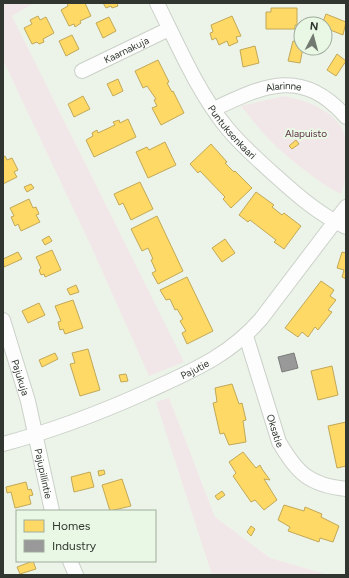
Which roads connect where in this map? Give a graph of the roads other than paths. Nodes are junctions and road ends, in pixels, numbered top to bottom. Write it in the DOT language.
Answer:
graph roads {
  1 [pos="157,3"];
  2 [pos="170,29"];
  3 [pos="82,71"];
  4 [pos="214,108"];
  5 [pos="346,117"];
  6 [pos="346,207"];
  7 [pos="340,224"];
  8 [pos="3,320"];
  9 [pos="246,336"];
  10 [pos="34,436"];
  11 [pos="3,444"];
  12 [pos="346,489"];
  13 [pos="52,510"];
  14 [pos="70,562"];
  15 [pos="76,575"];
  1 -- 2 [label="street, Puntuksenkaari"];
  2 -- 3 [label="street, Kaarnakuja"];
  2 -- 4 [label="street, Puntuksenkaari"];
  4 -- 5 [label="street, Alarinne"];
  4 -- 7 [label="street, Puntuksenkaari"];
  6 -- 7 [label="street"];
  7 -- 9 [label="street, Pajutie"];
  8 -- 10 [label="street, Pajukuja"];
  9 -- 10 [label="street, Pajutie"];
  9 -- 12 [label="street, Oksatie"];
  10 -- 11 [label="street, Pajutie"];
  10 -- 13 [label="street, Pajupillintie"];
  14 -- 15 [label="street"];
}
